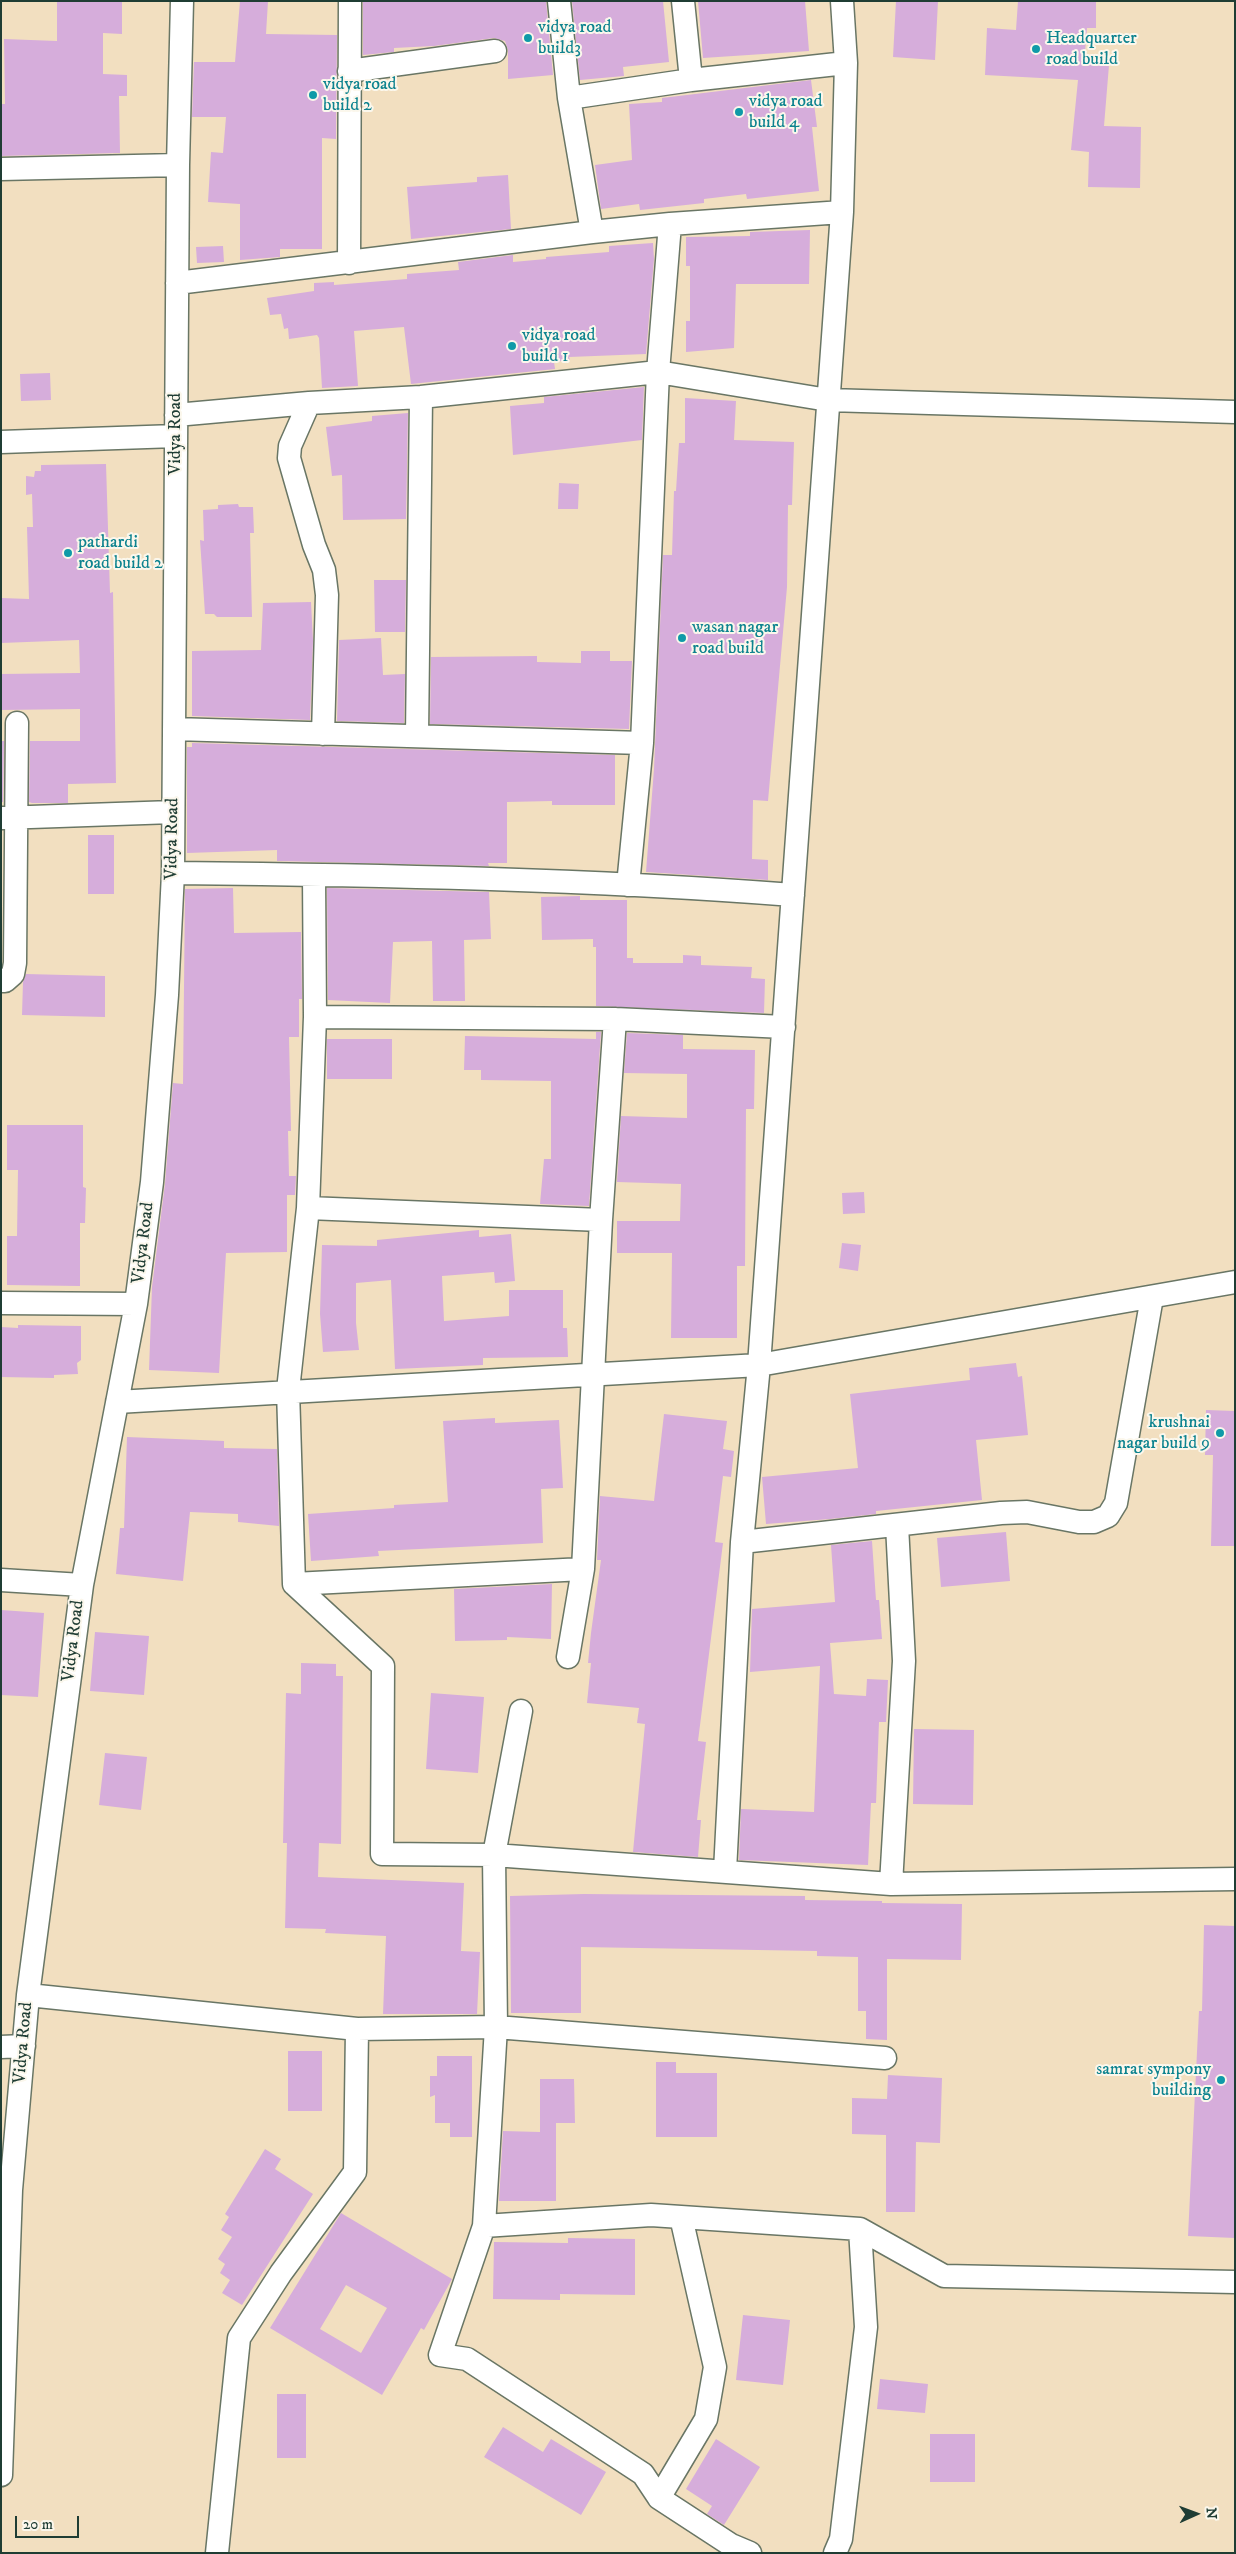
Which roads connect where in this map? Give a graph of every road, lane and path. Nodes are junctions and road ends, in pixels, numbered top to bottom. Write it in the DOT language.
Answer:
graph roads {
  1 [pos="182,1"];
  2 [pos="350,1"];
  3 [pos="559,1"];
  4 [pos="683,1"];
  5 [pos="842,1"];
  6 [pos="495,50"];
  7 [pos="846,62"];
  8 [pos="349,72"];
  9 [pos="691,80"];
  10 [pos="569,98"];
  11 [pos="178,165"];
  12 [pos="1,169"];
  13 [pos="842,212"];
  14 [pos="670,224"];
  15 [pos="592,232"];
  16 [pos="349,263"];
  17 [pos="177,283"];
  18 [pos="658,372"];
  19 [pos="421,397"];
  20 [pos="828,400"];
  21 [pos="309,403"];
  22 [pos="1235,412"];
  23 [pos="176,425"];
  24 [pos="1,442"];
  25 [pos="17,723"];
  26 [pos="174,729"];
  27 [pos="323,734"];
  28 [pos="417,736"];
  29 [pos="642,743"];
  30 [pos="174,812"];
  31 [pos="9,818"];
  32 [pos="173,873"];
  33 [pos="314,875"];
  34 [pos="628,885"];
  35 [pos="793,895"];
  36 [pos="1,981"];
  37 [pos="315,1018"];
  38 [pos="614,1019"];
  39 [pos="784,1027"];
  40 [pos="308,1208"];
  41 [pos="601,1220"];
  42 [pos="1235,1282"];
  43 [pos="1152,1297"];
  44 [pos="1,1304"];
  45 [pos="136,1304"];
  46 [pos="759,1366"];
  47 [pos="592,1375"];
  48 [pos="288,1390"];
  49 [pos="117,1402"];
  50 [pos="897,1525"];
  51 [pos="742,1542"];
  52 [pos="583,1569"];
  53 [pos="1,1580"];
  54 [pos="294,1584"];
  55 [pos="82,1585"];
  56 [pos="568,1657"];
  57 [pos="521,1711"];
  58 [pos="494,1855"];
  59 [pos="725,1871"];
  60 [pos="1235,1879"];
  61 [pos="891,1884"];
  62 [pos="28,1995"];
  63 [pos="496,2027"];
  64 [pos="357,2030"];
  65 [pos="24,2046"];
  66 [pos="1,2047"];
  67 [pos="885,2058"];
  68 [pos="6,2190"];
  69 [pos="681,2217"];
  70 [pos="484,2226"];
  71 [pos="860,2230"];
  72 [pos="1235,2282"];
  73 [pos="2,2447"];
  74 [pos="1,2475"];
  75 [pos="659,2498"];
  76 [pos="737,2550"];
  77 [pos="217,2553"];
  78 [pos="835,2553"];
  1 -- 11 [label="street, Vidya Road"];
  2 -- 8 [label="street"];
  3 -- 10 [label="street"];
  4 -- 9 [label="street"];
  5 -- 7 [label="street"];
  6 -- 8 [label="street"];
  7 -- 9 [label="street"];
  7 -- 13 [label="street"];
  8 -- 16 [label="street"];
  9 -- 10 [label="street"];
  10 -- 15 [label="street"];
  11 -- 12 [label="street"];
  11 -- 17 [label="street, Vidya Road"];
  13 -- 14 [label="street"];
  13 -- 20 [label="street"];
  14 -- 15 [label="street"];
  14 -- 18 [label="street"];
  15 -- 16 [label="street"];
  16 -- 17 [label="street"];
  17 -- 23 [label="street, Vidya Road"];
  18 -- 19 [label="street"];
  18 -- 20 [label="street"];
  18 -- 29 [label="street"];
  19 -- 21 [label="street"];
  19 -- 28 [label="street"];
  20 -- 22 [label="street"];
  20 -- 35 [label="street"];
  21 -- 23 [label="street"];
  21 -- 27 [label="street"];
  23 -- 24 [label="street"];
  23 -- 26 [label="street, Vidya Road"];
  25 -- 31 [label="street"];
  26 -- 27 [label="street"];
  26 -- 30 [label="street, Vidya Road"];
  27 -- 28 [label="street"];
  28 -- 29 [label="street"];
  29 -- 34 [label="street"];
  30 -- 31 [label="street"];
  30 -- 32 [label="street, Vidya Road"];
  31 -- 36 [label="street"];
  32 -- 33 [label="street"];
  32 -- 45 [label="street, Vidya Road"];
  33 -- 34 [label="street"];
  33 -- 37 [label="street"];
  34 -- 35 [label="street"];
  35 -- 39 [label="street"];
  37 -- 38 [label="street"];
  37 -- 40 [label="street"];
  38 -- 39 [label="street"];
  38 -- 41 [label="street"];
  39 -- 46 [label="street"];
  40 -- 41 [label="street"];
  40 -- 48 [label="street"];
  41 -- 47 [label="street"];
  42 -- 43 [label="street"];
  43 -- 46 [label="street"];
  43 -- 50 [label="street"];
  44 -- 45 [label="street"];
  45 -- 49 [label="street, Vidya Road"];
  46 -- 47 [label="street"];
  46 -- 51 [label="street"];
  47 -- 48 [label="street"];
  47 -- 52 [label="street"];
  48 -- 49 [label="street"];
  48 -- 54 [label="street"];
  49 -- 55 [label="street, Vidya Road"];
  50 -- 51 [label="street"];
  50 -- 61 [label="street"];
  51 -- 59 [label="street"];
  52 -- 54 [label="street"];
  52 -- 56 [label="street"];
  53 -- 55 [label="street"];
  54 -- 58 [label="street"];
  55 -- 62 [label="street, Vidya Road"];
  57 -- 58 [label="street"];
  58 -- 59 [label="street"];
  58 -- 63 [label="street"];
  59 -- 61 [label="street"];
  60 -- 61 [label="street"];
  62 -- 64 [label="street"];
  62 -- 65 [label="street, Vidya Road"];
  63 -- 64 [label="street"];
  63 -- 67 [label="street"];
  63 -- 70 [label="street"];
  64 -- 77 [label="street"];
  65 -- 66 [label="street"];
  65 -- 68 [label="street, Vidya Road"];
  68 -- 73 [label="street, Vidya Road"];
  69 -- 70 [label="street"];
  69 -- 71 [label="street"];
  69 -- 75 [label="street"];
  70 -- 75 [label="street"];
  71 -- 72 [label="street"];
  71 -- 78 [label="street"];
  73 -- 74 [label="street, Vidya Road"];
  75 -- 76 [label="street"];
}
